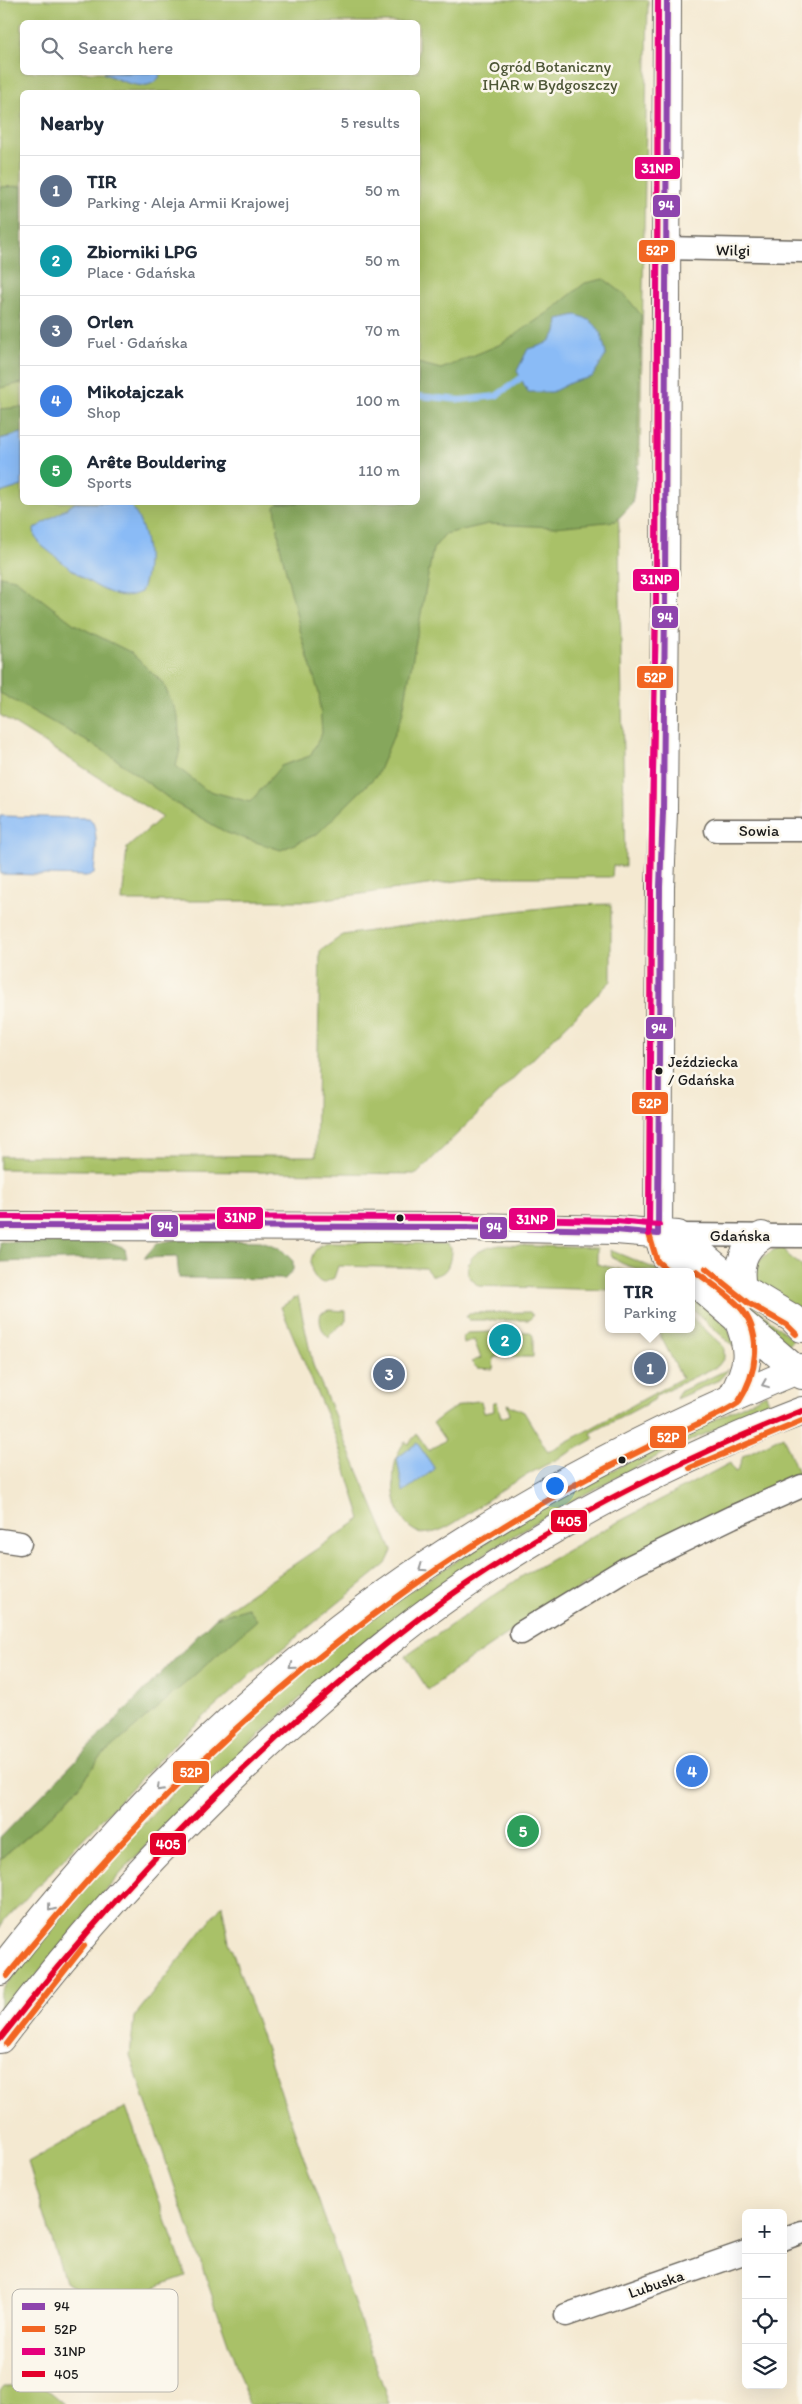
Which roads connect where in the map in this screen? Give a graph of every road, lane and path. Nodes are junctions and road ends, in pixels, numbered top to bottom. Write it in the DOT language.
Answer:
graph roads {
  1 [pos="667,0"];
  2 [pos="664,248"];
  3 [pos="802,250"];
  4 [pos="716,830"];
  5 [pos="802,830"];
  6 [pos="0,1226"];
  7 [pos="668,1234"];
  8 [pos="762,1236"];
  9 [pos="802,1236"];
  10 [pos="677,1268"];
  11 [pos="695,1282"];
  12 [pos="742,1288"];
  13 [pos="737,1317"];
  14 [pos="802,1328"];
  15 [pos="801,1371"];
  16 [pos="732,1397"];
  17 [pos="802,1411"];
  18 [pos="802,1486"];
  19 [pos="521,1633"];
  20 [pos="0,1971"];
  21 [pos="0,2039"];
  22 [pos="802,2232"];
  23 [pos="787,2238"];
  24 [pos="742,2253"];
  25 [pos="566,2315"];
  1 -- 2 [label="main road"];
  2 -- 3 [label="street, Wilgi"];
  2 -- 7 [label="main road"];
  4 -- 5 [label="street, Sowia"];
  6 -- 7 [label="main road, Gdańska"];
  7 -- 8 [label="street, Gdańska"];
  7 -- 10 [label="main road"];
  7 -- 12 [label="main road, Gdańska"];
  8 -- 9 [label="street, Gdańska"];
  8 -- 12 [label="main road"];
  11 -- 13 [label="main road"];
  12 -- 14 [label="main road, Gdańska"];
  13 -- 15 [label="main road"];
  13 -- 16 [label="main road"];
  15 -- 16 [label="main road, one-way"];
  16 -- 20 [label="main road, one-way"];
  17 -- 21 [label="main road"];
  18 -- 19 [label="street"];
  22 -- 23 [label="street"];
  24 -- 25 [label="street, Lubuska"];
}
